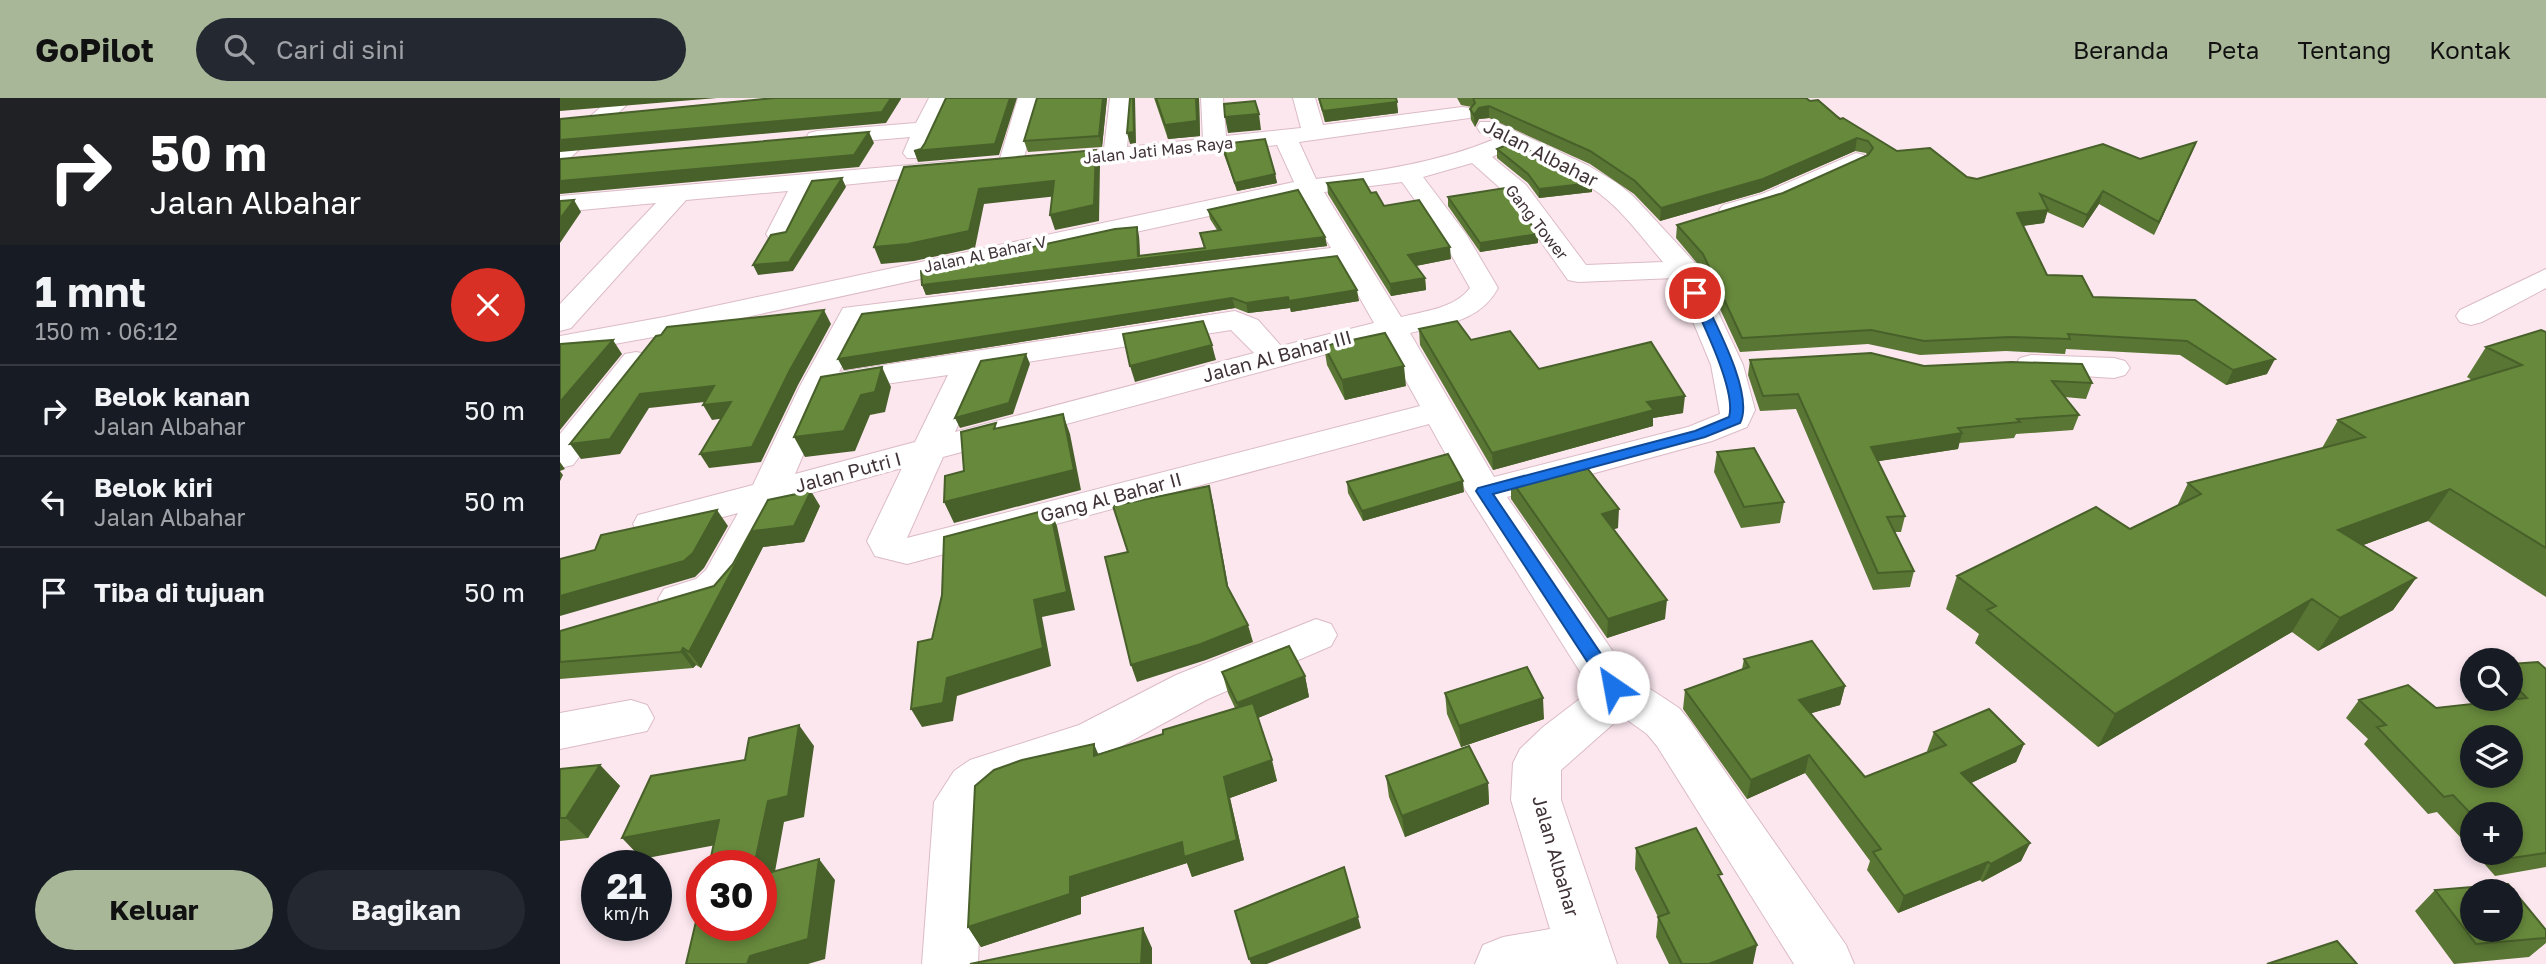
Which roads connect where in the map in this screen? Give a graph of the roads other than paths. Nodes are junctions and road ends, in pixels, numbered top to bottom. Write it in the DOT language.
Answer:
graph roads {
  1 [pos="940,98"];
  2 [pos="1029,98"];
  3 [pos="1121,98"];
  4 [pos="1212,98"];
  5 [pos="1304,98"];
  6 [pos="1453,105"];
  7 [pos="627,106"];
  8 [pos="1405,109"];
  9 [pos="603,117"];
  10 [pos="571,120"];
  11 [pos="924,129"];
  12 [pos="1314,133"];
  13 [pos="1285,137"];
  14 [pos="1511,140"];
  15 [pos="789,141"];
  16 [pos="1215,144"];
  17 [pos="560,155"];
  18 [pos="1115,155"];
  19 [pos="1476,155"];
  20 [pos="587,159"];
  21 [pos="1856,160"];
  22 [pos="560,162"];
  23 [pos="1010,165"];
  24 [pos="908,171"];
  25 [pos="1408,174"];
  26 [pos="805,180"];
  27 [pos="1308,187"];
  28 [pos="680,192"];
  29 [pos="560,204"];
  30 [pos="1715,215"];
  31 [pos="779,234"];
  32 [pos="1347,254"];
  33 [pos="1685,269"];
  34 [pos="2546,277"];
  35 [pos="2470,316"];
  36 [pos="560,321"];
  37 [pos="664,326"];
  38 [pos="1391,326"];
  39 [pos="560,345"];
  40 [pos="1273,357"];
  41 [pos="970,363"];
  42 [pos="2006,364"];
  43 [pos="2114,368"];
  44 [pos="816,386"];
  45 [pos="1437,412"];
  46 [pos="929,450"];
  47 [pos="560,457"];
  48 [pos="1484,491"];
  49 [pos="768,493"];
  50 [pos="652,524"];
  51 [pos="650,608"];
  52 [pos="1317,635"];
  53 [pos="1613,687"];
  54 [pos="631,718"];
  55 [pos="560,731"];
  56 [pos="1586,956"];
  57 [pos="950,964"];
  58 [pos="1503,964"];
  59 [pos="1826,964"];
  1 -- 11 [label="street"];
  2 -- 23 [label="street"];
  3 -- 18 [label="street"];
  4 -- 16 [label="street"];
  5 -- 12 [label="street"];
  6 -- 8 [label="street, Jalan Jati Mas Raya"];
  6 -- 14 [label="street, Jalan Albahar"];
  7 -- 9 [label="street"];
  8 -- 12 [label="street, Jalan Jati Mas Raya"];
  9 -- 10 [label="street"];
  9 -- 17 [label="street"];
  11 -- 15 [label="street"];
  11 -- 24 [label="street"];
  12 -- 13 [label="street, Jalan Jati Mas Raya"];
  13 -- 16 [label="street, Jalan Jati Mas Raya"];
  13 -- 27 [label="street"];
  14 -- 19 [label="street, Jalan Al Bahar V"];
  14 -- 33 [label="street, Jalan Albahar"];
  16 -- 18 [label="street, Jalan Jati Mas Raya"];
  18 -- 23 [label="street, Jalan Jati Mas Raya"];
  19 -- 25 [label="street, Jalan Al Bahar V"];
  19 -- 33 [label="street, Gang Tower"];
  20 -- 22 [label="street"];
  21 -- 30 [label="street"];
  23 -- 24 [label="street, Jalan Jati Mas Raya"];
  24 -- 26 [label="street, Jalan Jati Mas Raya"];
  25 -- 27 [label="street, Jalan Al Bahar V"];
  25 -- 38 [label="street, Jalan Al Bahar III"];
  26 -- 28 [label="street, Jalan Jati Mas Raya"];
  26 -- 31 [label="street"];
  27 -- 32 [label="street"];
  27 -- 37 [label="street, Jalan Al Bahar V"];
  28 -- 29 [label="street, Jalan Jati Mas Raya"];
  28 -- 36 [label="street"];
  32 -- 38 [label="street"];
  32 -- 44 [label="street"];
  33 -- 48 [label="street, Jalan Albahar"];
  34 -- 35 [label="street"];
  37 -- 39 [label="street, Jalan Al Bahar V"];
  37 -- 47 [label="street"];
  38 -- 40 [label="street, Jalan Al Bahar III"];
  38 -- 45 [label="street"];
  40 -- 41 [label="street"];
  40 -- 46 [label="street, Jalan Al Bahar III"];
  41 -- 44 [label="street"];
  41 -- 46 [label="street"];
  42 -- 43 [label="street"];
  44 -- 49 [label="street"];
  45 -- 46 [label="street, Gang Al Bahar II"];
  45 -- 48 [label="street"];
  46 -- 49 [label="street, Jalan Putri I"];
  48 -- 53 [label="street"];
  49 -- 50 [label="street, Jalan Putri I"];
  49 -- 51 [label="street"];
  52 -- 57 [label="street"];
  53 -- 56 [label="street, Jalan Albahar"];
  53 -- 59 [label="street"];
  54 -- 55 [label="street"];
  56 -- 58 [label="street"];
}
